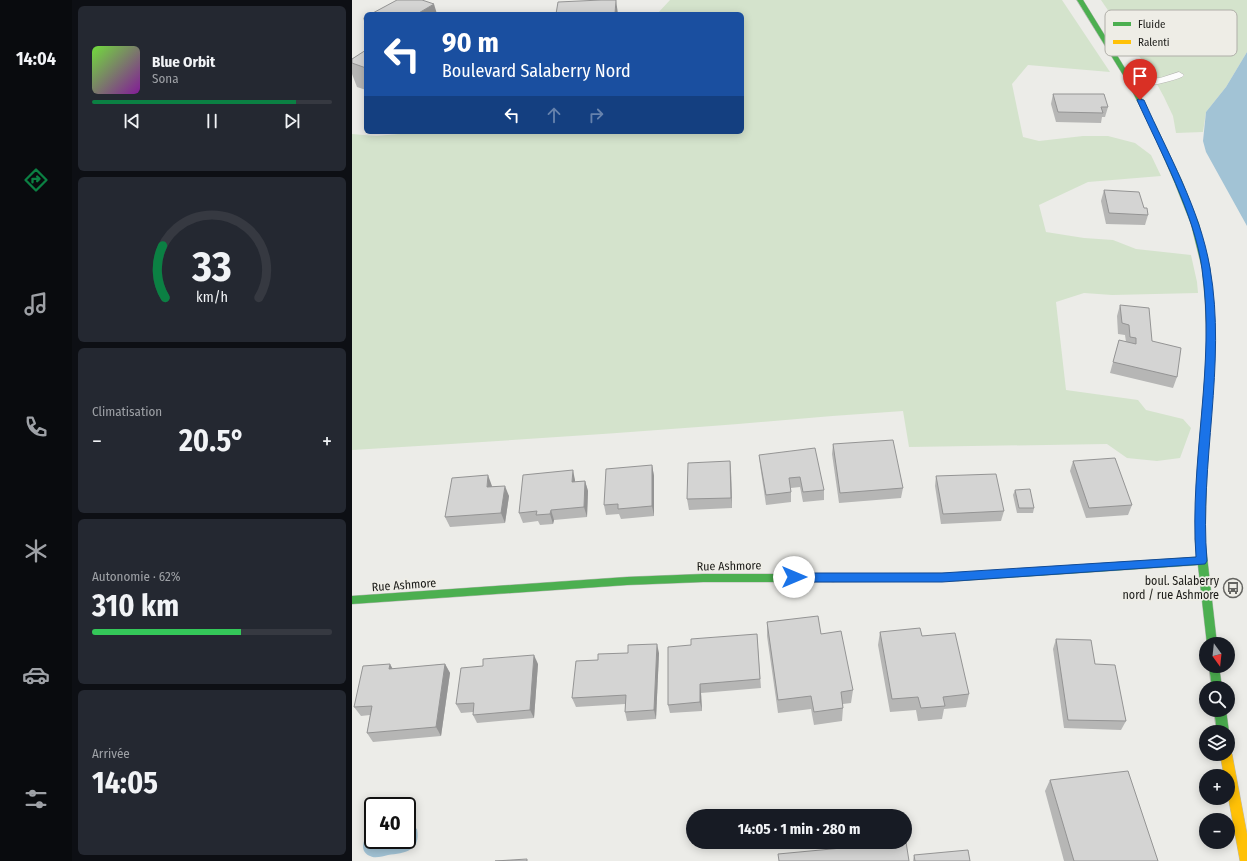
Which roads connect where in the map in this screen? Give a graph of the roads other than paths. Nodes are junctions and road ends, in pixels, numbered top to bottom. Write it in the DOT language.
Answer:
graph roads {
  1 [pos="1080,0"];
  2 [pos="1105,41"];
  3 [pos="1114,56"];
  4 [pos="1179,75"];
  5 [pos="1131,83"];
  6 [pos="1202,561"];
  7 [pos="352,600"];
  8 [pos="1211,637"];
  9 [pos="1227,761"];
  10 [pos="1246,861"];
  1 -- 2 [label="street"];
  3 -- 5 [label="street"];
  4 -- 5 [label="lane"];
  5 -- 6 [label="street"];
  6 -- 7 [label="street, Rue Ashmore"];
  6 -- 8 [label="street"];
  9 -- 10 [label="street"];
}
